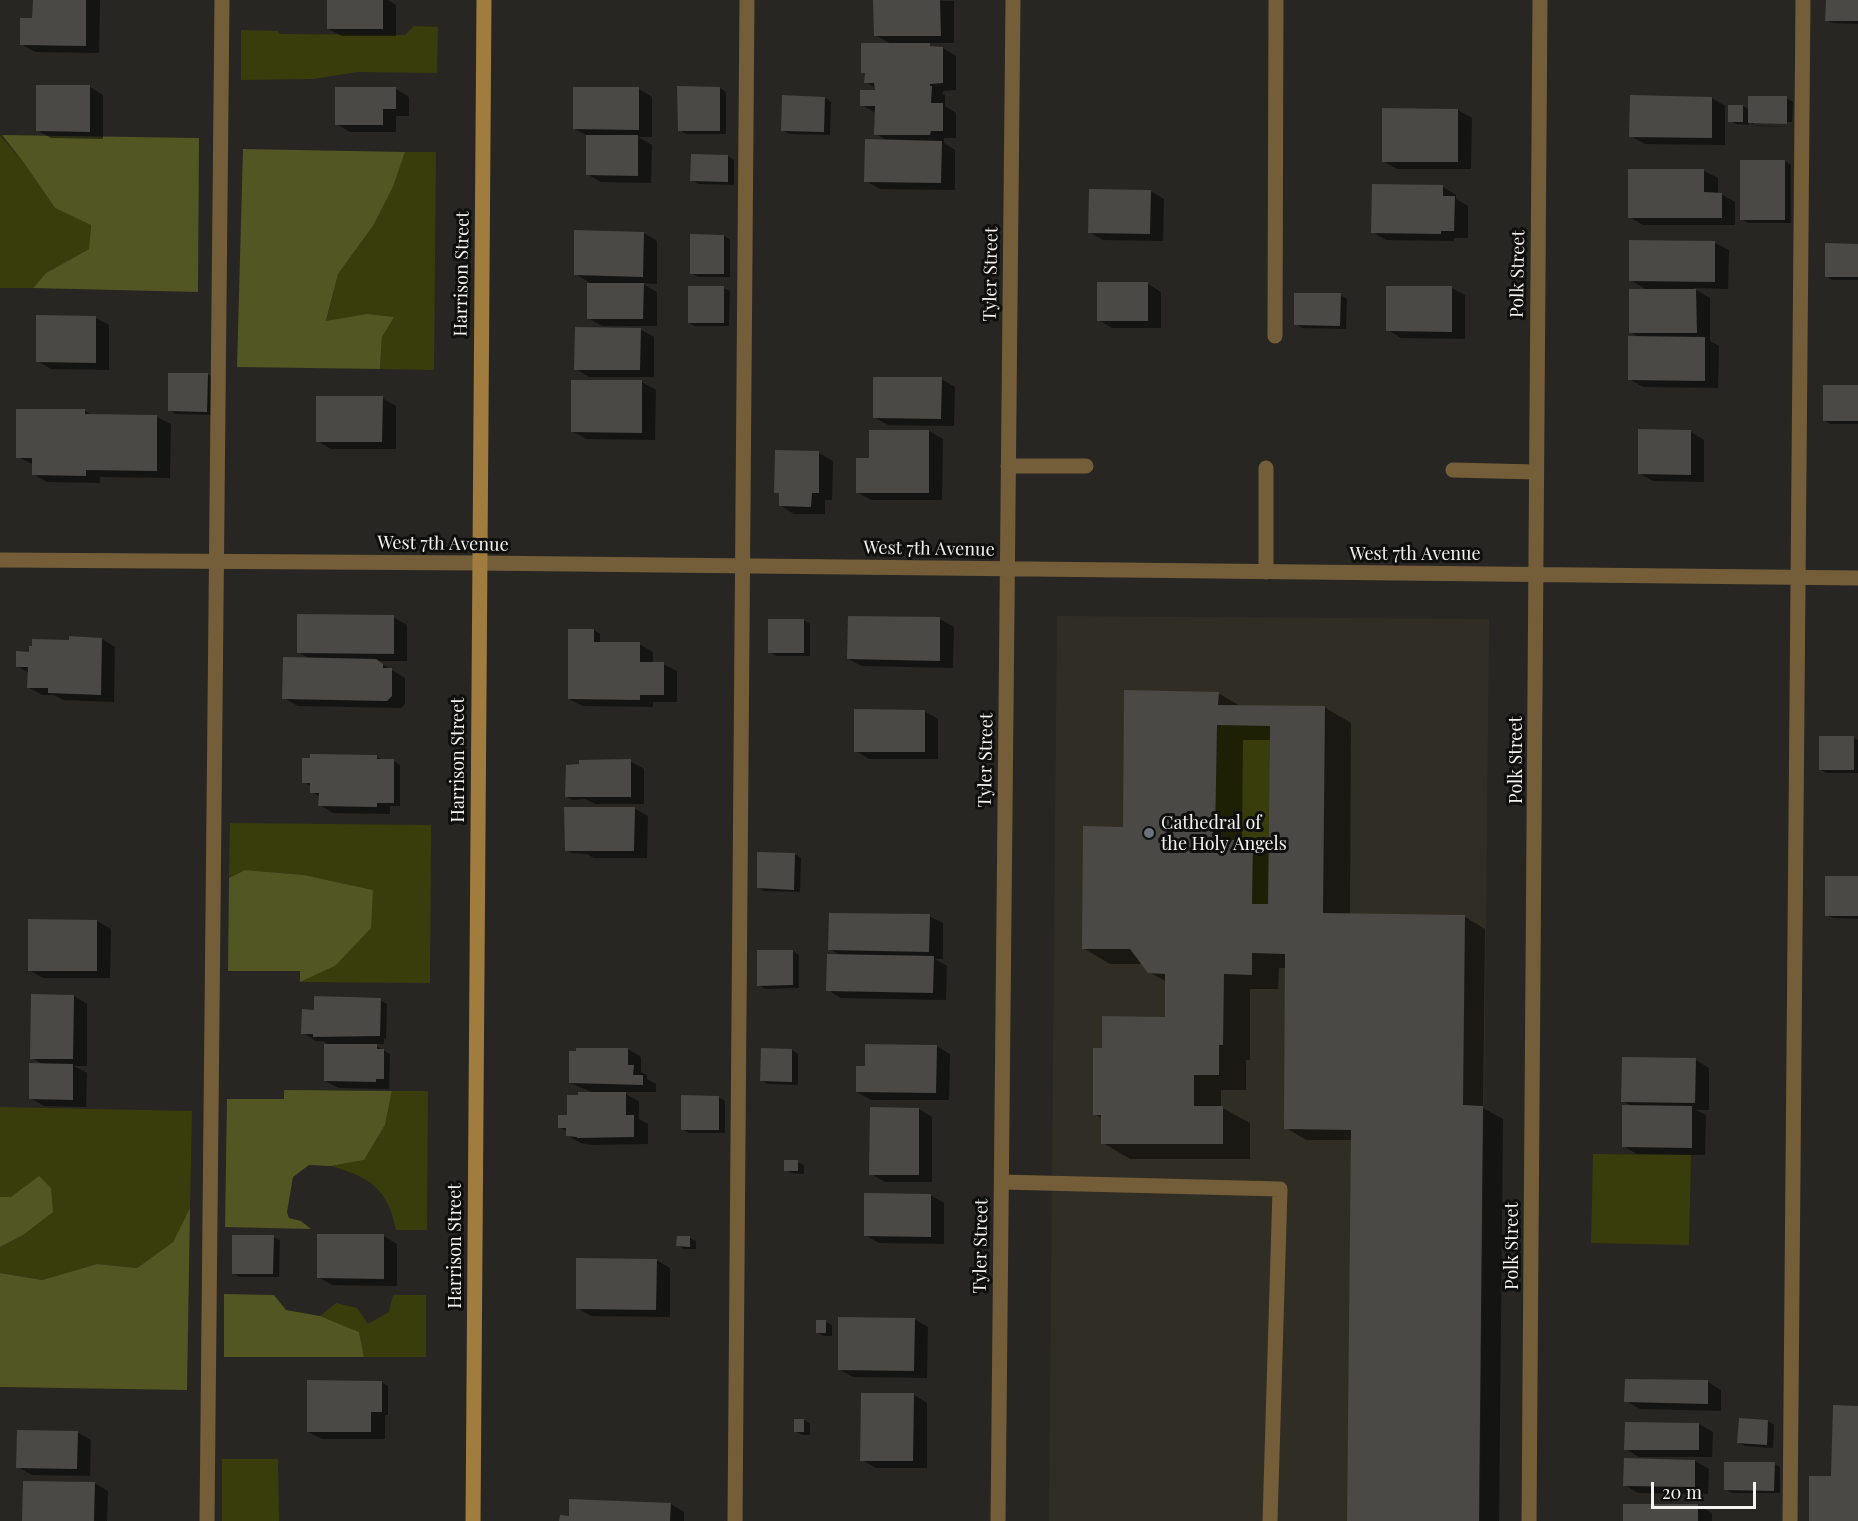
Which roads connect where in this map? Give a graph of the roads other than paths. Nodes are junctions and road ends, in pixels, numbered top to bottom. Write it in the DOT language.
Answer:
graph roads {
  1 [pos="222,0"];
  2 [pos="484,0"];
  3 [pos="747,0"];
  4 [pos="1013,0"];
  5 [pos="1276,0"];
  6 [pos="1540,0"];
  7 [pos="1803,0"];
  8 [pos="1275,336"];
  9 [pos="1008,466"];
  10 [pos="1086,466"];
  11 [pos="1266,468"];
  12 [pos="1453,470"];
  13 [pos="1536,472"];
  14 [pos="0,560"];
  15 [pos="217,561"];
  16 [pos="478,563"];
  17 [pos="742,566"];
  18 [pos="1007,569"];
  19 [pos="1266,572"];
  20 [pos="1536,574"];
  21 [pos="1800,577"];
  22 [pos="1858,578"];
  23 [pos="1002,1182"];
  24 [pos="207,1521"];
  25 [pos="473,1521"];
  26 [pos="735,1521"];
  27 [pos="998,1521"];
  28 [pos="1270,1521"];
  29 [pos="1529,1521"];
  30 [pos="1790,1521"];
  1 -- 15 [label="street"];
  2 -- 16 [label="street, Harrison Street"];
  3 -- 17 [label="street"];
  4 -- 9 [label="street, Tyler Street"];
  5 -- 8 [label="street"];
  6 -- 13 [label="street, Polk Street"];
  7 -- 21 [label="street"];
  9 -- 10 [label="street"];
  9 -- 18 [label="street, Tyler Street"];
  11 -- 19 [label="street"];
  12 -- 13 [label="street"];
  13 -- 20 [label="street, Polk Street"];
  14 -- 15 [label="street, West 7th Avenue"];
  15 -- 16 [label="street, West 7th Avenue"];
  15 -- 24 [label="street"];
  16 -- 17 [label="street, West 7th Avenue"];
  16 -- 25 [label="street, Harrison Street"];
  17 -- 18 [label="street, West 7th Avenue"];
  17 -- 26 [label="street"];
  18 -- 19 [label="street, West 7th Avenue"];
  18 -- 23 [label="street, Tyler Street"];
  19 -- 20 [label="street, West 7th Avenue"];
  20 -- 21 [label="street, West 7th Avenue"];
  20 -- 29 [label="street, Polk Street"];
  21 -- 22 [label="street, West 7th Avenue"];
  21 -- 30 [label="street"];
  23 -- 27 [label="street, Tyler Street"];
  23 -- 28 [label="street"];
}
